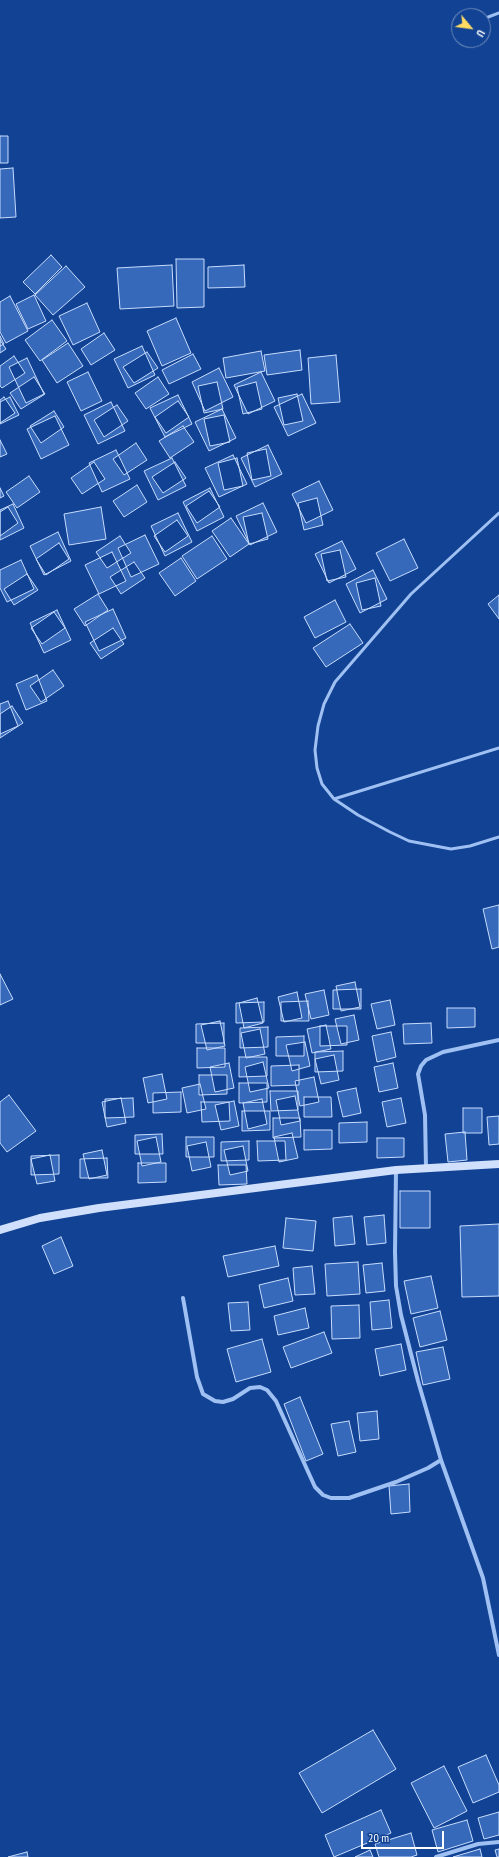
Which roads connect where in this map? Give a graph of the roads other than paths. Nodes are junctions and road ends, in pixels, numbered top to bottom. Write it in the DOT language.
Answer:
graph roads {
  1 [pos="499,513"];
  2 [pos="499,748"];
  3 [pos="334,799"];
  4 [pos="499,837"];
  5 [pos="499,1040"];
  6 [pos="499,1164"];
  7 [pos="426,1167"];
  8 [pos="396,1170"];
  9 [pos="0,1230"];
  10 [pos="184,1298"];
  11 [pos="441,1460"];
  12 [pos="499,1655"];
  13 [pos="499,1842"];
  14 [pos="436,1857"];
  1 -- 3 [label="lane"];
  2 -- 3 [label="lane"];
  3 -- 4 [label="lane"];
  5 -- 7 [label="street"];
  6 -- 7 [label="street"];
  7 -- 8 [label="street"];
  8 -- 9 [label="street"];
  8 -- 11 [label="street"];
  10 -- 11 [label="street"];
  11 -- 12 [label="street"];
  13 -- 14 [label="street"];
}
